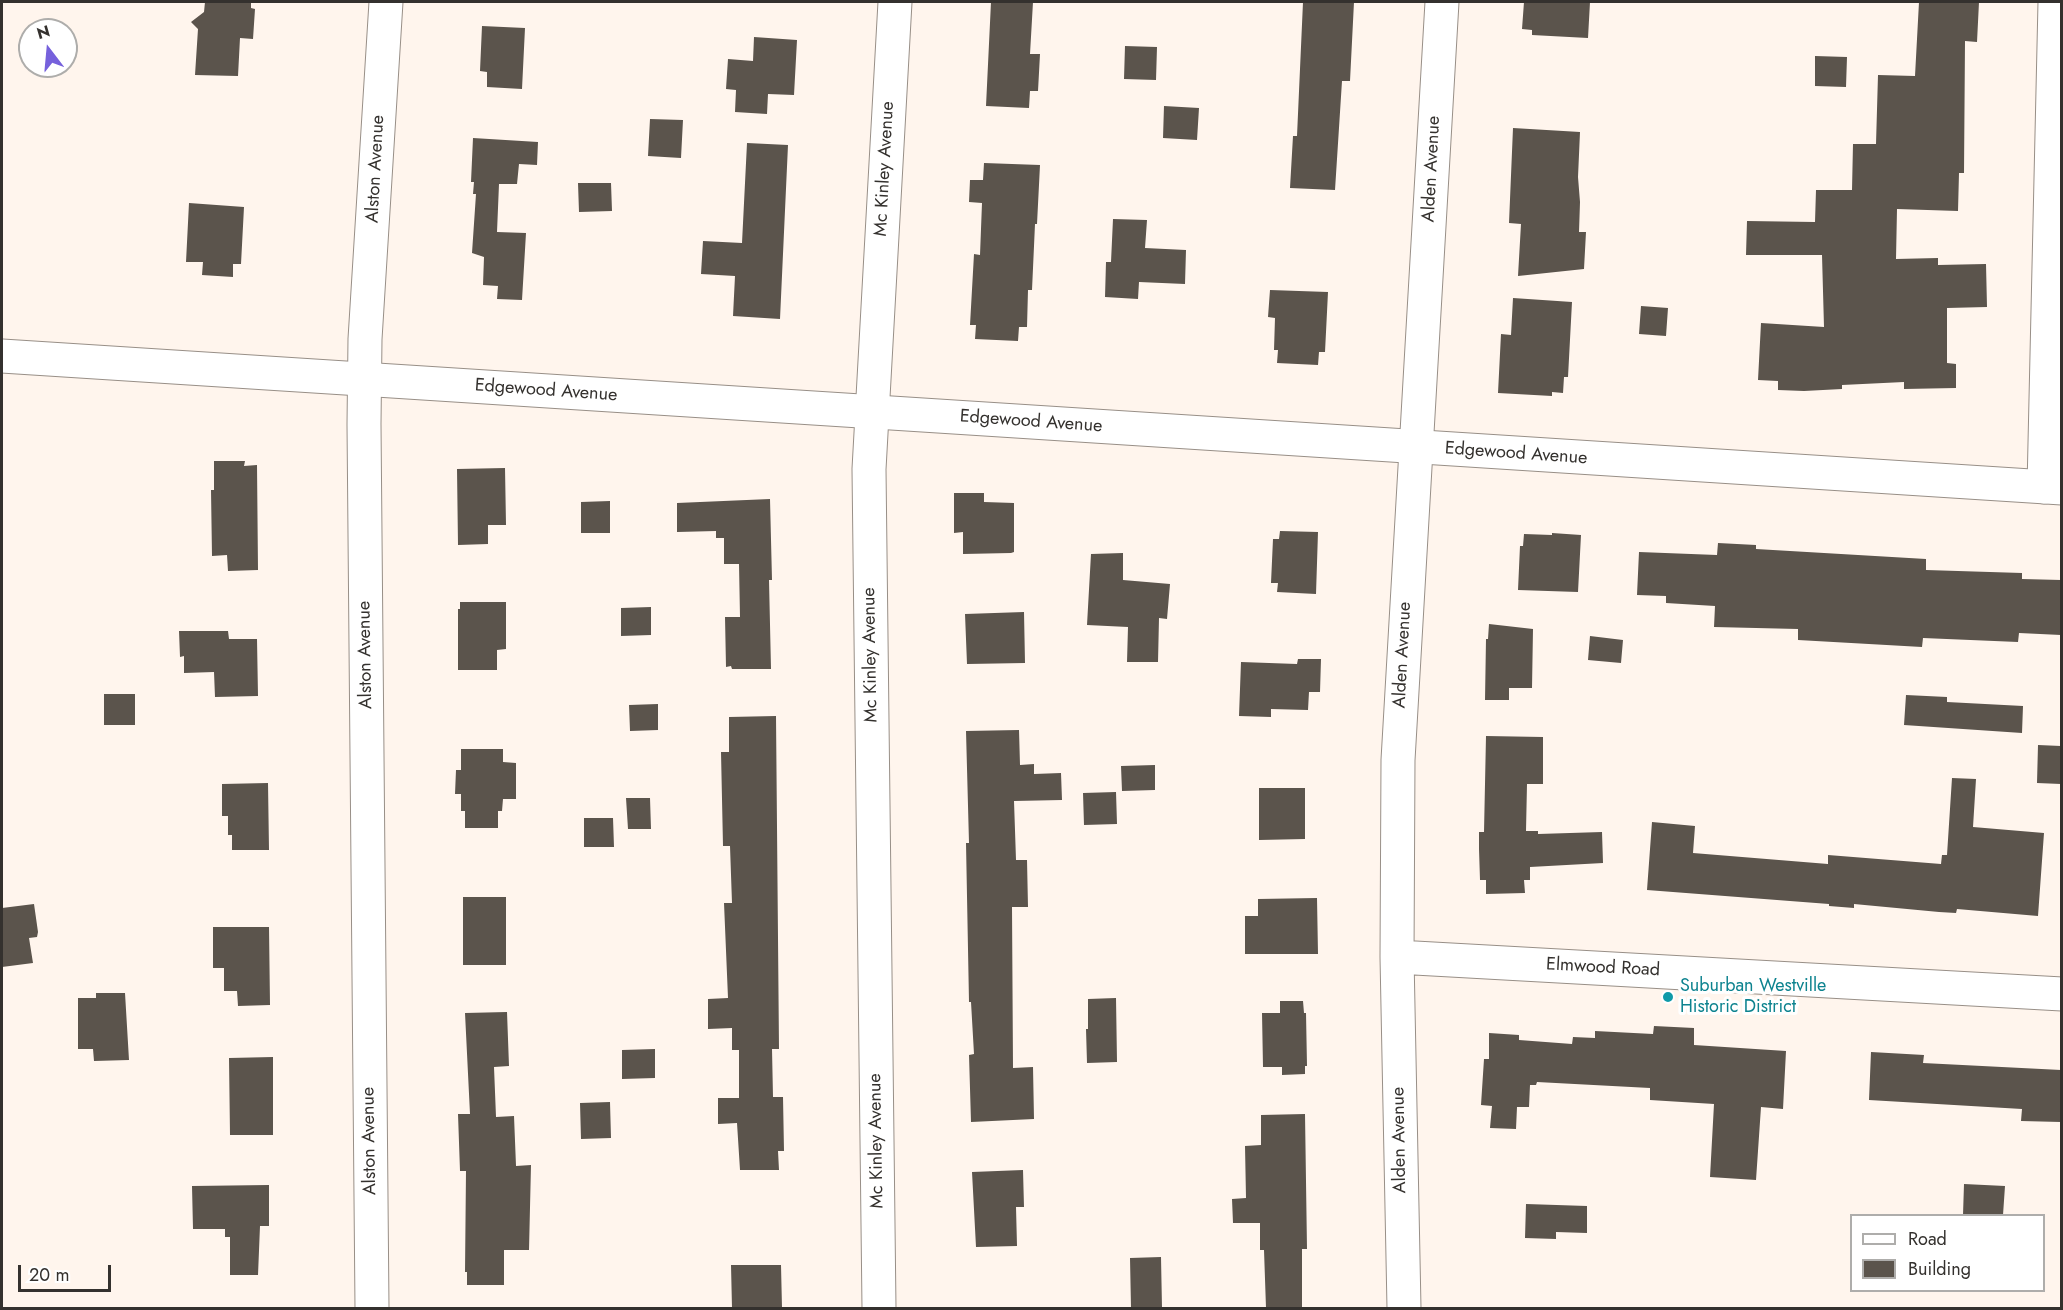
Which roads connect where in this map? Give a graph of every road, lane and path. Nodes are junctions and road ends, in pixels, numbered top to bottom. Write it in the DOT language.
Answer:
graph roads {
  1 [pos="386,2"];
  2 [pos="895,2"];
  3 [pos="1442,2"];
  4 [pos="2055,2"];
  5 [pos="2,356"];
  6 [pos="364,380"];
  7 [pos="872,412"];
  8 [pos="1415,447"];
  9 [pos="2053,488"];
  10 [pos="1397,957"];
  11 [pos="2061,994"];
  12 [pos="372,1308"];
  13 [pos="879,1308"];
  14 [pos="1404,1308"];
  1 -- 6 [label="street, Alston Avenue"];
  2 -- 7 [label="street, Mc Kinley Avenue"];
  3 -- 8 [label="street, Alden Avenue"];
  4 -- 9 [label="street"];
  5 -- 6 [label="street, Edgewood Avenue"];
  6 -- 7 [label="street, Edgewood Avenue"];
  6 -- 12 [label="street, Alston Avenue"];
  7 -- 8 [label="street, Edgewood Avenue"];
  7 -- 13 [label="street, Mc Kinley Avenue"];
  8 -- 9 [label="street, Edgewood Avenue"];
  8 -- 10 [label="street, Alden Avenue"];
  10 -- 11 [label="street, Elmwood Road"];
  10 -- 14 [label="street, Alden Avenue"];
}
